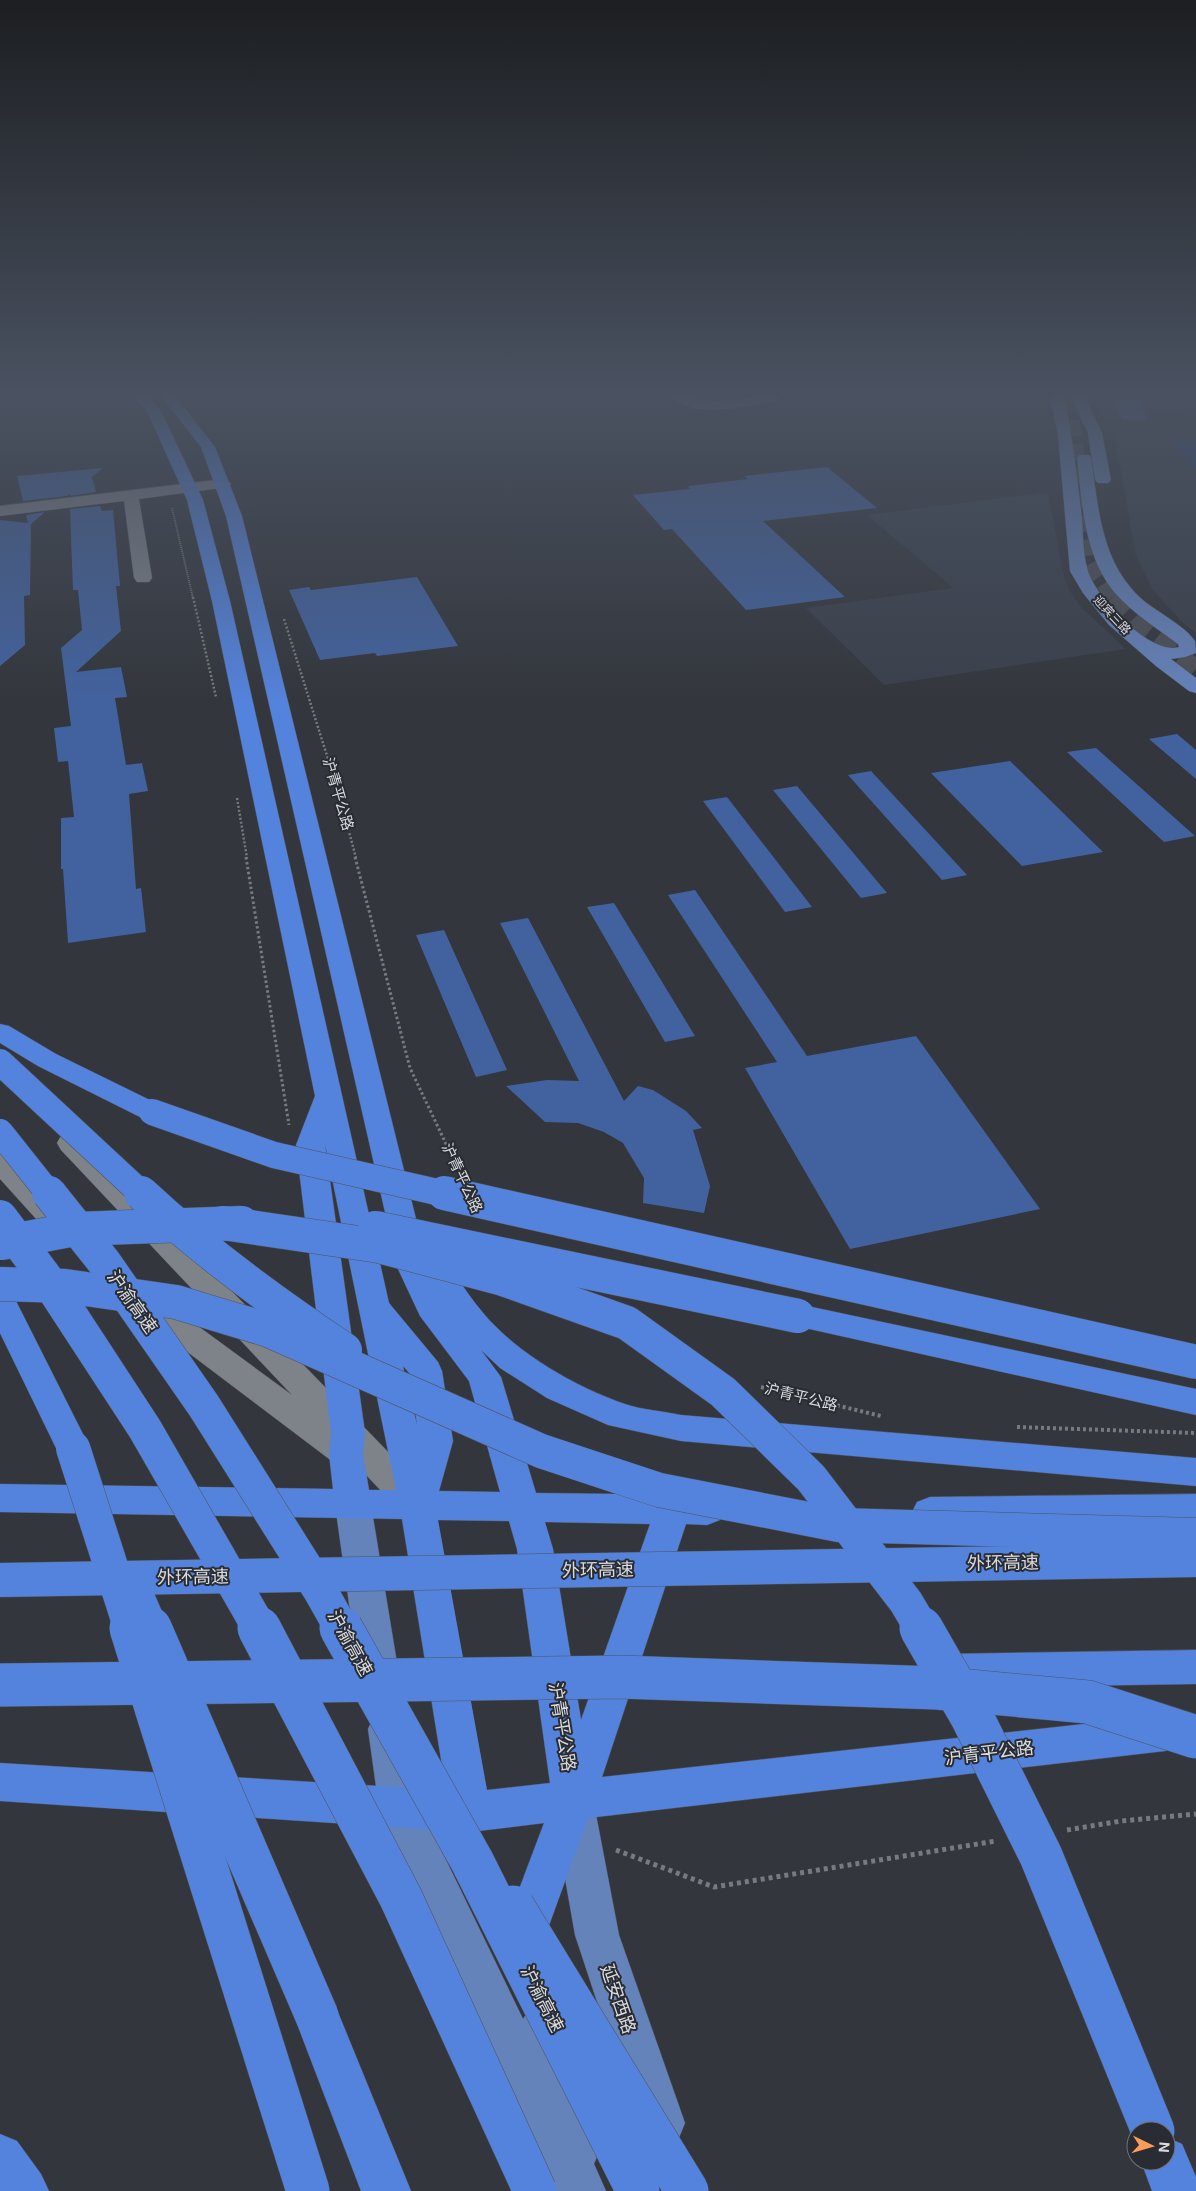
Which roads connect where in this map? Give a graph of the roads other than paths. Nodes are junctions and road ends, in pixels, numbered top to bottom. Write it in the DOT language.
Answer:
graph roads {
  1 [pos="103,499"];
  2 [pos="131,499"];
  3 [pos="195,499"];
  4 [pos="228,499"];
  5 [pos="1072,499"];
  6 [pos="1091,499"];
  7 [pos="0,511"];
  8 [pos="1114,541"];
  9 [pos="143,578"];
  10 [pos="1130,635"];
  11 [pos="1191,645"];
  12 [pos="1196,687"];
  13 [pos="0,1032"];
  14 [pos="0,1062"];
  15 [pos="0,1068"];
  16 [pos="328,1097"];
  17 [pos="0,1132"];
  18 [pos="0,1161"];
  19 [pos="397,1205"];
  20 [pos="0,1216"];
  21 [pos="223,1223"];
  22 [pos="0,1244"];
  23 [pos="0,1284"];
  24 [pos="0,1301"];
  25 [pos="1196,1362"];
  26 [pos="417,1398"];
  27 [pos="1196,1402"];
  28 [pos="347,1443"];
  29 [pos="73,1448"];
  30 [pos="1196,1472"];
  31 [pos="0,1498"];
  32 [pos="353,1505"];
  33 [pos="417,1505"];
  34 [pos="522,1507"];
  35 [pos="1196,1509"];
  36 [pos="673,1510"];
  37 [pos="1196,1535"];
  38 [pos="1196,1560"];
  39 [pos="0,1580"];
  40 [pos="321,1592"];
  41 [pos="1196,1667"];
  42 [pos="621,1677"];
  43 [pos="0,1685"];
  44 [pos="1196,1730"];
  45 [pos="1196,1737"];
  46 [pos="0,1782"];
  47 [pos="573,1802"];
  48 [pos="400,1808"];
  49 [pos="470,1812"];
  50 [pos="518,1952"];
  51 [pos="1149,2121"];
  52 [pos="0,2158"];
  53 [pos="1169,2171"];
  54 [pos="24,2191"];
  55 [pos="308,2191"];
  56 [pos="386,2191"];
  57 [pos="536,2191"];
  58 [pos="581,2191"];
  59 [pos="588,2191"];
  60 [pos="638,2191"];
  61 [pos="685,2191"];
  62 [pos="1177,2191"];
  1 -- 7 [label="street"];
  2 -- 9 [label="street"];
  3 -- 16 [label="highway"];
  4 -- 19 [label="highway, 沪青平公路"];
  5 -- 10 [label="main road, 迎宾三路"];
  6 -- 11 [label="main road"];
  8 -- 11 [label="main road"];
  10 -- 11 [label="main road"];
  10 -- 12 [label="main road, 迎宾三路"];
  13 -- 25 [label="highway, bridge"];
  14 -- 26 [label="highway, bridge"];
  15 -- 28 [label="street"];
  16 -- 28 [label="highway"];
  16 -- 33 [label="highway"];
  17 -- 40 [label="highway, 沪渝高速, bridge"];
  18 -- 28 [label="street"];
  19 -- 30 [label="highway, 沪青平公路"];
  19 -- 34 [label="highway, 沪青平公路"];
  20 -- 57 [label="highway, bridge"];
  21 -- 22 [label="highway, bridge"];
  21 -- 27 [label="highway, bridge"];
  21 -- 51 [label="highway, bridge"];
  23 -- 26 [label="highway, bridge"];
  24 -- 29 [label="highway"];
  26 -- 37 [label="highway, bridge"];
  28 -- 32 [label="highway"];
  28 -- 33 [label="street"];
  29 -- 55 [label="highway, bridge"];
  29 -- 56 [label="highway, bridge"];
  31 -- 32 [label="highway"];
  32 -- 33 [label="highway"];
  32 -- 48 [label="main road"];
  33 -- 34 [label="highway"];
  33 -- 49 [label="highway"];
  34 -- 36 [label="highway"];
  34 -- 47 [label="highway, 沪青平公路"];
  35 -- 36 [label="highway"];
  36 -- 47 [label="highway"];
  38 -- 39 [label="highway, 外环高速, bridge"];
  40 -- 60 [label="highway, 沪渝高速, bridge"];
  40 -- 61 [label="highway, bridge"];
  41 -- 42 [label="highway, bridge"];
  42 -- 43 [label="highway, bridge"];
  42 -- 45 [label="highway, bridge"];
  44 -- 47 [label="highway, 沪青平公路"];
  46 -- 48 [label="highway, 沪青平公路"];
  47 -- 49 [label="highway, 沪青平公路"];
  47 -- 50 [label="highway"];
  47 -- 61 [label="main road, 延安西路"];
  48 -- 49 [label="highway, 沪青平公路"];
  48 -- 58 [label="main road"];
  49 -- 50 [label="main road"];
  50 -- 59 [label="main road"];
  52 -- 54 [label="highway"];
  53 -- 62 [label="highway"];
}
